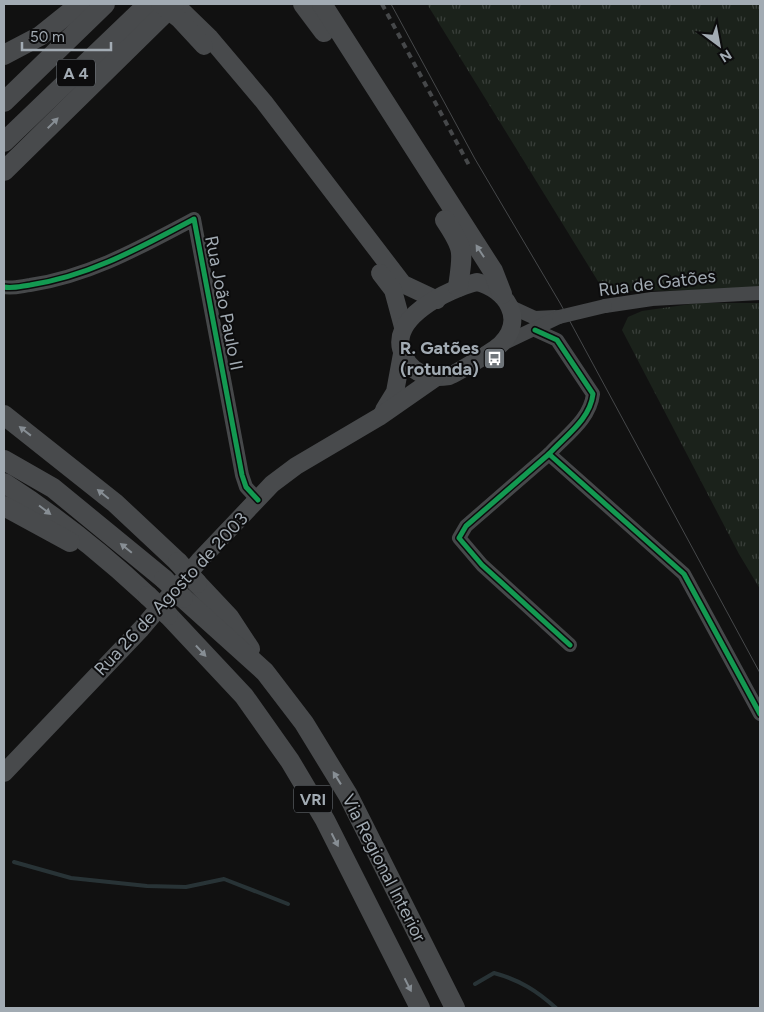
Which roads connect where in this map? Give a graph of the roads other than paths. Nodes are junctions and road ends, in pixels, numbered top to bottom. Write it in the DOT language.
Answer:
graph roads {
  1 [pos="80,4"];
  2 [pos="105,4"];
  3 [pos="148,4"];
  4 [pos="160,4"];
  5 [pos="174,4"];
  6 [pos="303,4"];
  7 [pos="322,4"];
  8 [pos="207,42"];
  9 [pos="4,55"];
  10 [pos="4,102"];
  11 [pos="4,142"];
  12 [pos="4,173"];
  13 [pos="4,287"];
  14 [pos="458,287"];
  15 [pos="760,293"];
  16 [pos="437,300"];
  17 [pos="506,300"];
  18 [pos="559,317"];
  19 [pos="403,326"];
  20 [pos="535,330"];
  21 [pos="500,345"];
  22 [pos="402,354"];
  23 [pos="435,378"];
  24 [pos="4,414"];
  25 [pos="379,417"];
  26 [pos="549,454"];
  27 [pos="4,460"];
  28 [pos="4,483"];
  29 [pos="258,500"];
  30 [pos="4,506"];
  31 [pos="148,596"];
  32 [pos="570,644"];
  33 [pos="265,672"];
  34 [pos="760,714"];
  35 [pos="4,773"];
  36 [pos="420,1008"];
  37 [pos="455,1008"];
  1 -- 9 [label="highway"];
  2 -- 10 [label="highway, A 4"];
  3 -- 11 [label="highway, A 4"];
  4 -- 8 [label="main road, bridge"];
  5 -- 8 [label="main road"];
  12 -- 5 [label="highway, one-way"];
  6 -- 14 [label="highway"];
  17 -- 7 [label="highway, one-way"];
  8 -- 16 [label="main road"];
  8 -- 19 [label="main road"];
  13 -- 29 [label="street, Rua João Paulo II"];
  14 -- 16 [label="main road"];
  14 -- 17 [label="main road"];
  15 -- 18 [label="street, Rua de Gatões, bridge"];
  16 -- 19 [label="main road"];
  17 -- 18 [label="street, Rua de Gatões"];
  17 -- 21 [label="main road"];
  18 -- 20 [label="street, Rua de Gatões"];
  19 -- 22 [label="main road"];
  20 -- 21 [label="street, Rua de Gatões"];
  20 -- 26 [label="street"];
  21 -- 23 [label="main road"];
  22 -- 23 [label="main road"];
  22 -- 25 [label="main road, Rua 26 de Agosto de 2003"];
  23 -- 25 [label="main road, Rua 26 de Agosto de 2003"];
  33 -- 24 [label="highway, one-way, bridge"];
  25 -- 29 [label="main road, Rua 26 de Agosto de 2003"];
  26 -- 32 [label="street"];
  26 -- 34 [label="street"];
  33 -- 27 [label="highway, Via Regional Interior / VRI, one-way, bridge"];
  28 -- 31 [label="highway, VRI, one-way"];
  29 -- 35 [label="main road, Rua 26 de Agosto de 2003"];
  30 -- 31 [label="highway"];
  31 -- 36 [label="highway, Via Regional Interior / VRI, one-way, bridge"];
  37 -- 33 [label="highway, Via Regional Interior / VRI, one-way"];
}
